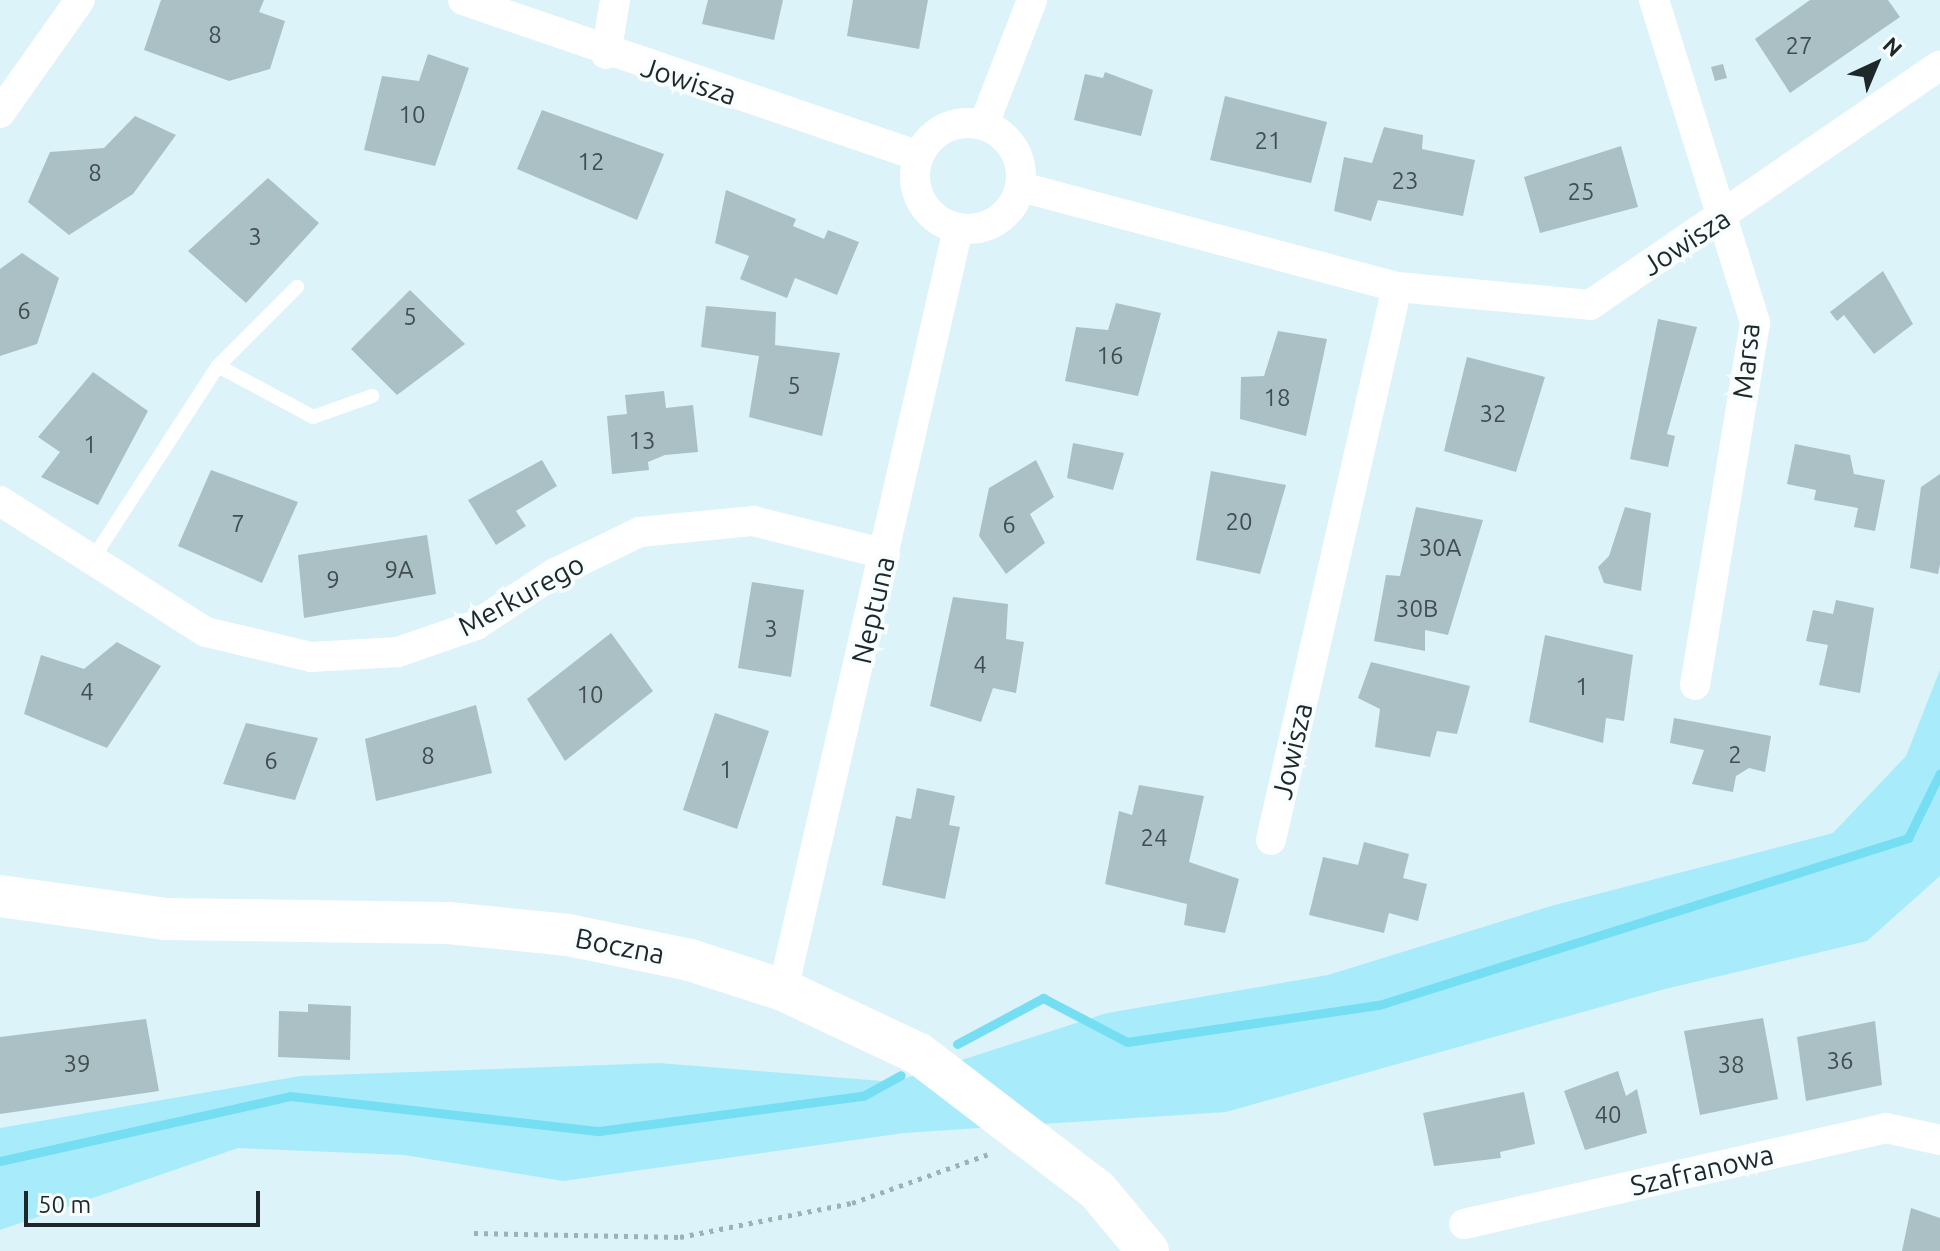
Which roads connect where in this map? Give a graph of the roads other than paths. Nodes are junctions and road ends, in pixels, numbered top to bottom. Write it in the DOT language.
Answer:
graph roads {
  1 [pos="80,0"];
  2 [pos="463,0"];
  3 [pos="615,0"];
  4 [pos="1032,0"];
  5 [pos="1654,0"];
  6 [pos="606,54"];
  7 [pos="1940,65"];
  8 [pos="0,113"];
  9 [pos="984,124"];
  10 [pos="918,156"];
  11 [pos="1021,187"];
  12 [pos="1726,216"];
  13 [pos="958,229"];
  14 [pos="297,287"];
  15 [pos="1397,287"];
  16 [pos="218,366"];
  17 [pos="372,396"];
  18 [pos="0,501"];
  19 [pos="885,554"];
  20 [pos="90,563"];
  21 [pos="1695,685"];
  22 [pos="1271,840"];
  23 [pos="0,896"];
  24 [pos="783,990"];
  25 [pos="1940,1140"];
  26 [pos="1464,1224"];
  27 [pos="1148,1251"];
  1 -- 8 [label="street"];
  2 -- 6 [label="street, Jowisza"];
  3 -- 6 [label="street"];
  4 -- 9 [label="street"];
  5 -- 12 [label="street, Marsa"];
  6 -- 10 [label="street, Jowisza"];
  7 -- 12 [label="street, Jowisza"];
  9 -- 10 [label="street"];
  9 -- 11 [label="street"];
  10 -- 13 [label="street"];
  11 -- 13 [label="street"];
  11 -- 15 [label="street, Jowisza"];
  12 -- 15 [label="street, Jowisza"];
  12 -- 21 [label="street, Marsa"];
  13 -- 19 [label="street, Neptuna"];
  14 -- 16 [label="lane"];
  15 -- 22 [label="street, Jowisza"];
  16 -- 17 [label="lane"];
  16 -- 20 [label="lane"];
  18 -- 20 [label="street, Merkurego"];
  19 -- 20 [label="street, Merkurego"];
  19 -- 24 [label="street, Neptuna"];
  23 -- 24 [label="street, Boczna"];
  24 -- 27 [label="street, Boczna"];
  25 -- 26 [label="street, Szafranowa"];
}
